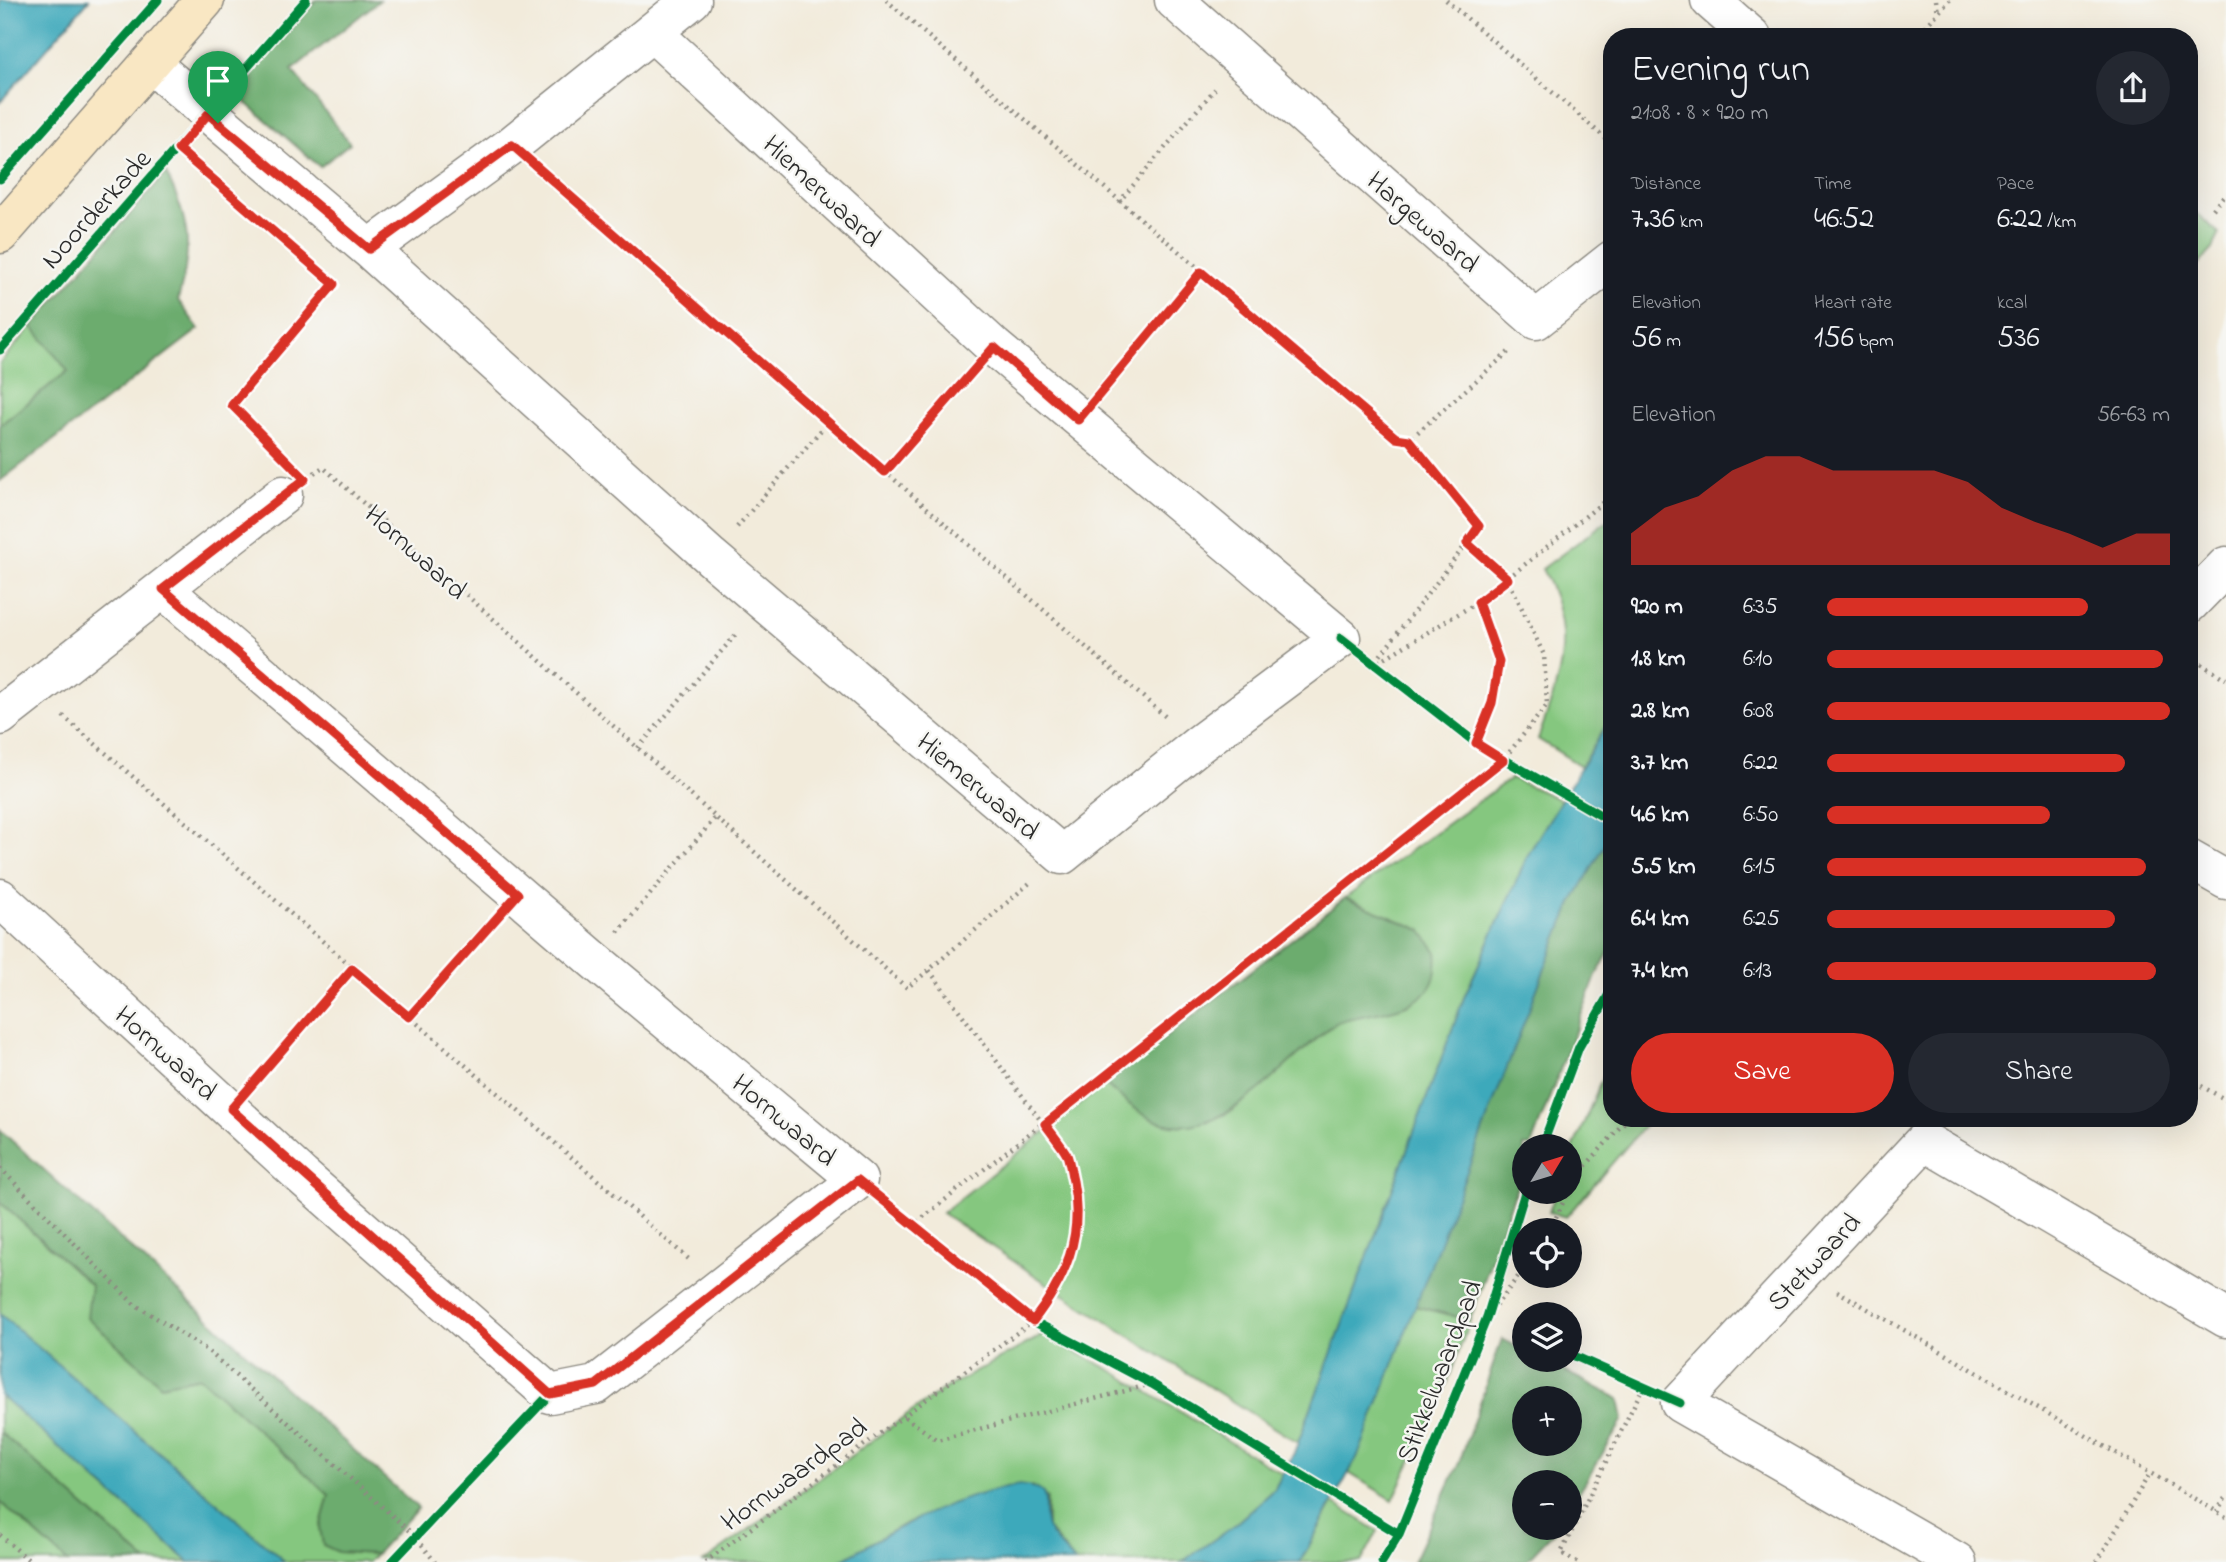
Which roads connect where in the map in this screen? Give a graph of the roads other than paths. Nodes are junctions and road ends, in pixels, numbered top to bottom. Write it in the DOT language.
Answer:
graph roads {
  1 [pos="205,0"];
  2 [pos="692,0"];
  3 [pos="1174,0"];
  4 [pos="1710,0"];
  5 [pos="1742,28"];
  6 [pos="652,32"];
  7 [pos="150,63"];
  8 [pos="0,234"];
  9 [pos="369,249"];
  10 [pos="1603,267"];
  11 [pos="294,487"];
  12 [pos="2226,566"];
  13 [pos="163,589"];
  14 [pos="2198,595"];
  15 [pos="0,716"];
  16 [pos="2198,864"];
  17 [pos="2226,880"];
  18 [pos="0,898"];
  19 [pos="2226,1318"];
  20 [pos="1957,1562"];
  1 -- 7 [label="main road, Noorderkade"];
  2 -- 6 [label="street"];
  3 -- 10 [label="street, Hargewaard"];
  4 -- 5 [label="street"];
  6 -- 9 [label="street"];
  6 -- 9 [label="street, Hiemerwaard"];
  7 -- 8 [label="main road, Noorderkade"];
  7 -- 9 [label="street, Hiemerwaard"];
  11 -- 13 [label="street"];
  12 -- 14 [label="street"];
  13 -- 15 [label="street"];
  13 -- 18 [label="street, Hornwaard"];
  16 -- 17 [label="street"];
  19 -- 20 [label="street, Stetwaard"];
}
